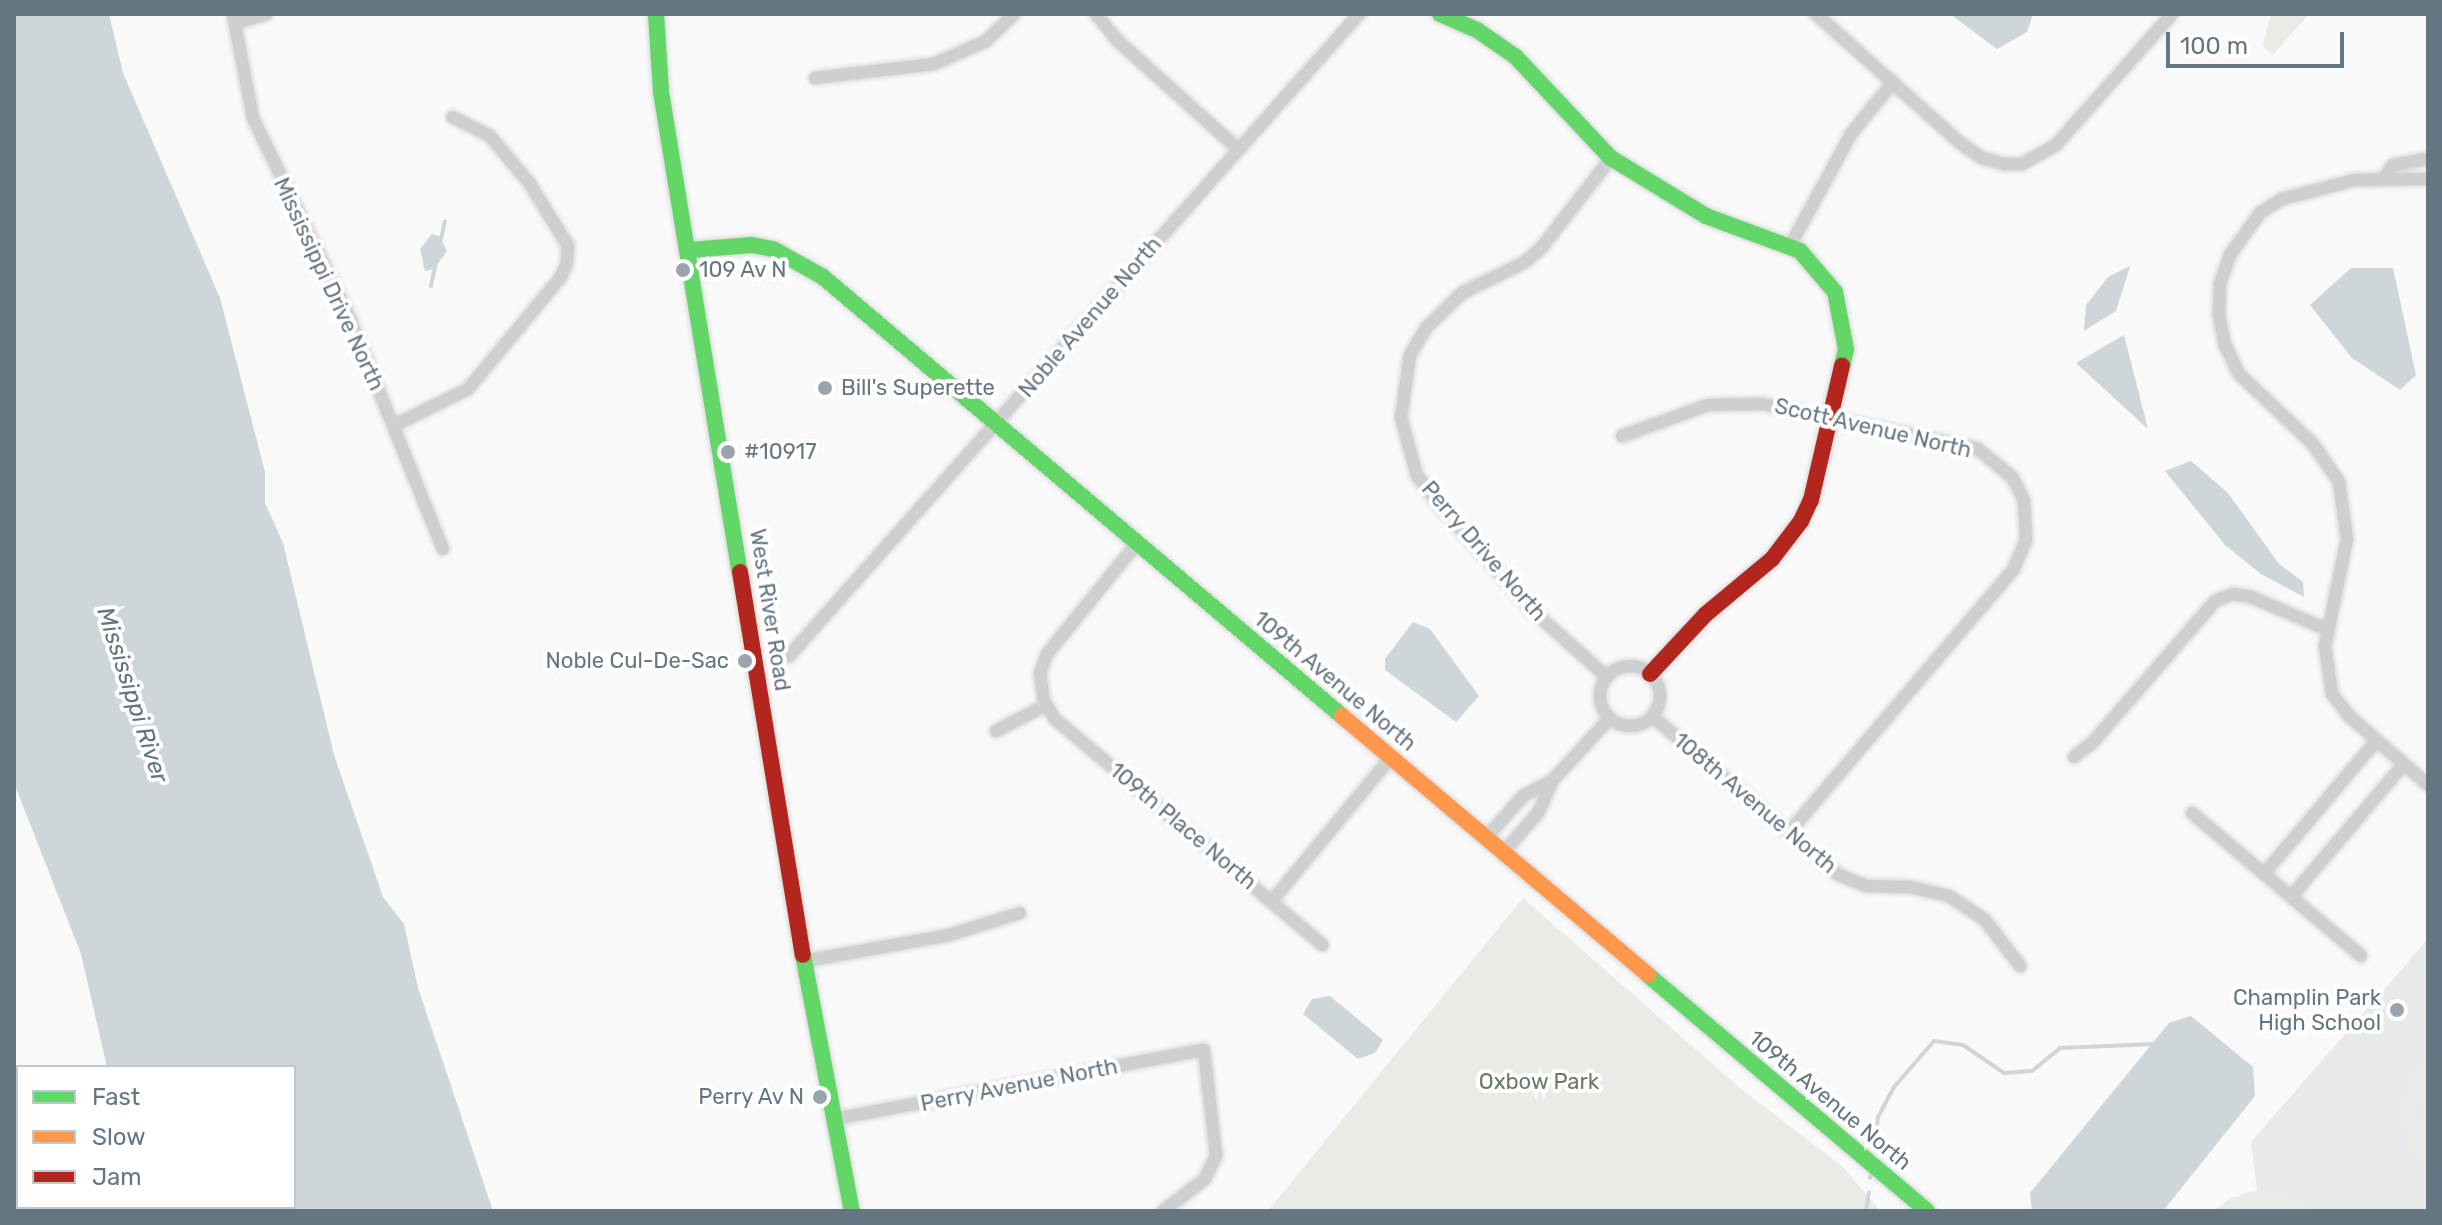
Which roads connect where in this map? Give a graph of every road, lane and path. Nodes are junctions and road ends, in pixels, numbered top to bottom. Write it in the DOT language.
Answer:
graph roads {
  1 [pos="267,14"];
  2 [pos="656,14"];
  3 [pos="1014,14"];
  4 [pos="1096,14"];
  5 [pos="1359,14"];
  6 [pos="1440,14"];
  7 [pos="1467,14"];
  8 [pos="1816,14"];
  9 [pos="2172,14"];
  10 [pos="234,18"];
  11 [pos="1477,30"];
  12 [pos="815,78"];
  13 [pos="1893,82"];
  14 [pos="452,117"];
  15 [pos="1238,149"];
  16 [pos="1611,158"];
  17 [pos="2428,159"];
  18 [pos="2384,178"];
  19 [pos="2428,179"];
  20 [pos="1790,246"];
  21 [pos="690,250"];
  22 [pos="1830,418"];
  23 [pos="997,422"];
  24 [pos="393,426"];
  25 [pos="1622,436"];
  26 [pos="1137,543"];
  27 [pos="443,549"];
  28 [pos="2328,630"];
  29 [pos="789,656"];
  30 [pos="1650,674"];
  31 [pos="1607,677"];
  32 [pos="1046,705"];
  33 [pos="1652,716"];
  34 [pos="1610,718"];
  35 [pos="996,731"];
  36 [pos="2376,741"];
  37 [pos="1391,757"];
  38 [pos="2074,757"];
  39 [pos="2403,765"];
  40 [pos="1553,780"];
  41 [pos="2428,785"];
  42 [pos="2192,813"];
  43 [pos="1789,832"];
  44 [pos="1487,837"];
  45 [pos="1504,852"];
  46 [pos="2264,874"];
  47 [pos="2291,897"];
  48 [pos="1272,901"];
  49 [pos="1020,913"];
  50 [pos="1322,945"];
  51 [pos="2361,956"];
  52 [pos="805,961"];
  53 [pos="2020,966"];
  54 [pos="834,1119"];
  55 [pos="852,1211"];
  56 [pos="1163,1211"];
  57 [pos="1927,1211"];
  1 -- 10 [label="street"];
  2 -- 21 [label="street, West River Road"];
  3 -- 12 [label="street"];
  4 -- 15 [label="street"];
  5 -- 15 [label="street, Noble Avenue North"];
  6 -- 11 [label="street"];
  7 -- 11 [label="street"];
  8 -- 13 [label="street"];
  9 -- 13 [label="street"];
  10 -- 24 [label="street, Mississippi Drive North"];
  11 -- 16 [label="street"];
  13 -- 20 [label="street"];
  14 -- 24 [label="street"];
  15 -- 23 [label="street, Noble Avenue North"];
  16 -- 20 [label="street"];
  16 -- 31 [label="street, Perry Drive North"];
  17 -- 18 [label="street"];
  18 -- 19 [label="street"];
  18 -- 28 [label="street"];
  20 -- 22 [label="street"];
  21 -- 23 [label="street, 109th Avenue North"];
  21 -- 52 [label="street, West River Road"];
  22 -- 25 [label="street, Scott Avenue North"];
  22 -- 30 [label="street"];
  22 -- 43 [label="street, Scott Avenue North"];
  23 -- 26 [label="street, 109th Avenue North"];
  23 -- 29 [label="street, Noble Avenue North"];
  24 -- 27 [label="street, Mississippi Drive North"];
  26 -- 32 [label="street"];
  26 -- 37 [label="street, 109th Avenue North"];
  28 -- 36 [label="street"];
  28 -- 38 [label="street"];
  30 -- 31 [label="street"];
  30 -- 33 [label="street"];
  31 -- 34 [label="street"];
  32 -- 35 [label="street"];
  32 -- 48 [label="street, 109th Place North"];
  33 -- 34 [label="street"];
  33 -- 43 [label="street, 108th Avenue North"];
  34 -- 40 [label="street"];
  36 -- 39 [label="street"];
  36 -- 46 [label="street"];
  37 -- 44 [label="street, 109th Avenue North"];
  37 -- 48 [label="street"];
  39 -- 41 [label="street"];
  39 -- 47 [label="street"];
  40 -- 44 [label="street"];
  40 -- 45 [label="street"];
  42 -- 46 [label="street"];
  43 -- 53 [label="street, 108th Avenue North"];
  44 -- 45 [label="street, 109th Avenue North"];
  45 -- 57 [label="street, 109th Avenue North"];
  46 -- 47 [label="street"];
  47 -- 51 [label="street"];
  48 -- 50 [label="street, 109th Place North"];
  49 -- 52 [label="street"];
  52 -- 54 [label="street, West River Road"];
  54 -- 55 [label="street, West River Road"];
  54 -- 56 [label="street, Perry Avenue North"];
}
